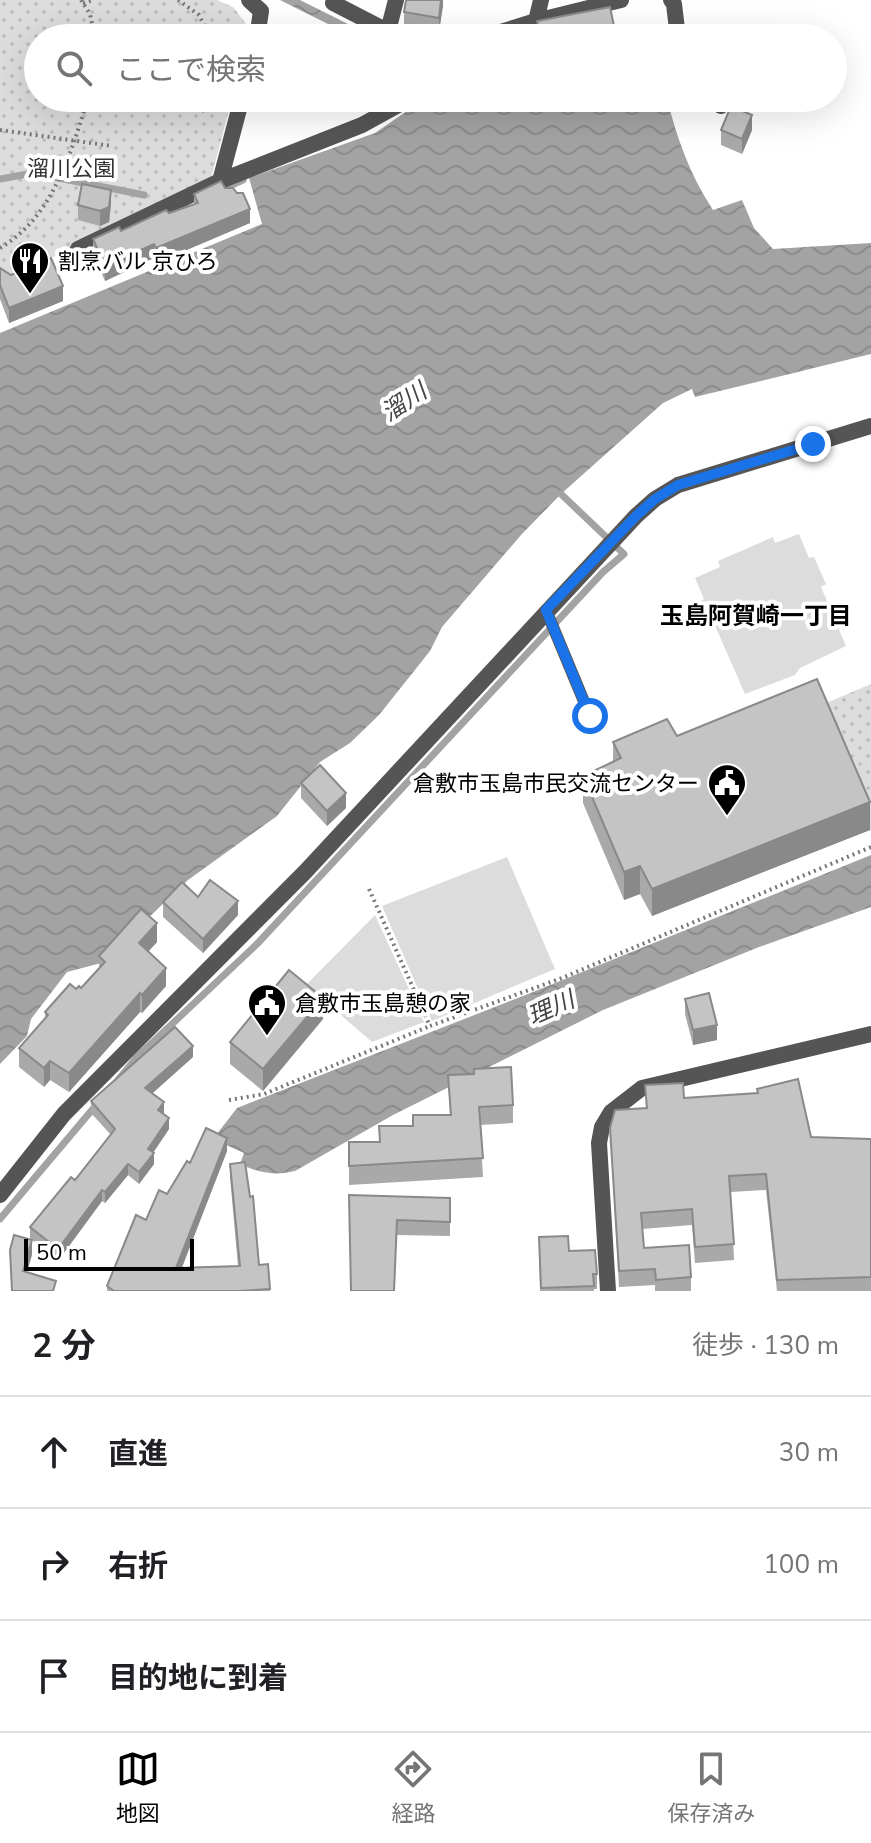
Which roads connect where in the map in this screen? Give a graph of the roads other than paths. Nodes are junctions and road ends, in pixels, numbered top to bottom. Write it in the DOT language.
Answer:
graph roads {
  1 [pos="249,0"];
  2 [pos="334,0"];
  3 [pos="396,0"];
  4 [pos="541,0"];
  5 [pos="621,0"];
  6 [pos="671,0"];
  7 [pos="536,21"];
  8 [pos="259,24"];
  9 [pos="373,24"];
  10 [pos="395,24"];
  11 [pos="526,24"];
  12 [pos="676,24"];
  13 [pos="238,112"];
  14 [pos="386,112"];
  15 [pos="220,181"];
  16 [pos="78,249"];
  17 [pos="871,426"];
  18 [pos="546,610"];
  19 [pos="590,716"];
  20 [pos="871,1034"];
  21 [pos="0,1195"];
  22 [pos="608,1291"];
  1 -- 8 [label="street"];
  2 -- 9 [label="street"];
  3 -- 10 [label="street"];
  4 -- 7 [label="street"];
  5 -- 7 [label="street"];
  6 -- 12 [label="street"];
  7 -- 11 [label="street"];
  13 -- 15 [label="street"];
  14 -- 15 [label="street"];
  15 -- 16 [label="street"];
  17 -- 18 [label="street"];
  18 -- 19 [label="lane"];
  18 -- 21 [label="street"];
  20 -- 22 [label="street"];
}
